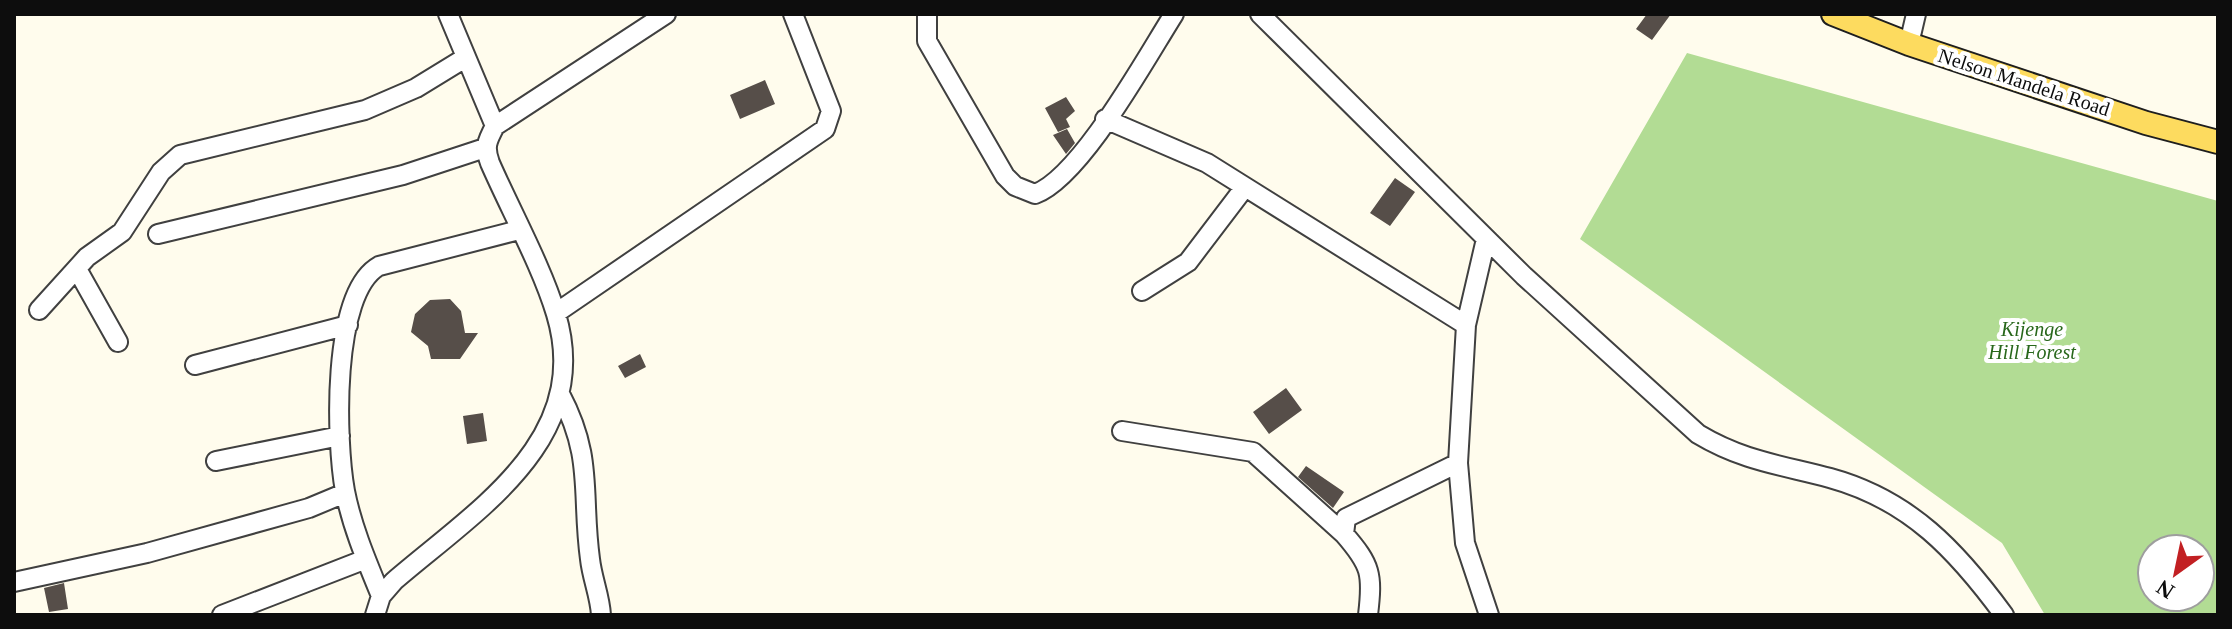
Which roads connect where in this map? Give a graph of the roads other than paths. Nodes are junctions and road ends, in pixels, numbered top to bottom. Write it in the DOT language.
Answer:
graph roads {
  1 [pos="448,14"];
  2 [pos="666,14"];
  3 [pos="793,14"];
  4 [pos="927,14"];
  5 [pos="1174,14"];
  6 [pos="1260,14"];
  7 [pos="1833,14"];
  8 [pos="1916,14"];
  9 [pos="1909,44"];
  10 [pos="465,58"];
  11 [pos="1105,119"];
  12 [pos="495,126"];
  13 [pos="2218,142"];
  14 [pos="485,148"];
  15 [pos="1245,187"];
  16 [pos="519,230"];
  17 [pos="158,234"];
  18 [pos="1486,239"];
  19 [pos="77,269"];
  20 [pos="1142,291"];
  21 [pos="39,310"];
  22 [pos="556,313"];
  23 [pos="348,325"];
  24 [pos="1466,325"];
  25 [pos="118,342"];
  26 [pos="195,365"];
  27 [pos="560,394"];
  28 [pos="1122,431"];
  29 [pos="340,436"];
  30 [pos="216,461"];
  31 [pos="1458,463"];
  32 [pos="345,493"];
  33 [pos="1344,534"];
  34 [pos="366,559"];
  35 [pos="14,582"];
  36 [pos="381,596"];
  37 [pos="222,615"];
  38 [pos="375,615"];
  39 [pos="601,615"];
  40 [pos="1368,615"];
  41 [pos="1489,615"];
  42 [pos="2004,615"];
  1 -- 10 [label="street"];
  2 -- 12 [label="street"];
  3 -- 22 [label="street"];
  4 -- 11 [label="street"];
  5 -- 11 [label="street"];
  6 -- 18 [label="street"];
  7 -- 9 [label="main road, Nelson Mandela Road"];
  8 -- 9 [label="street"];
  9 -- 13 [label="main road, Nelson Mandela Road"];
  10 -- 12 [label="street"];
  10 -- 19 [label="street"];
  11 -- 15 [label="street"];
  12 -- 14 [label="street"];
  14 -- 16 [label="street"];
  14 -- 17 [label="street"];
  15 -- 20 [label="street"];
  15 -- 24 [label="street"];
  16 -- 22 [label="street"];
  16 -- 23 [label="street"];
  18 -- 24 [label="street"];
  18 -- 42 [label="street"];
  19 -- 21 [label="street"];
  19 -- 25 [label="street"];
  22 -- 27 [label="street"];
  23 -- 26 [label="street"];
  23 -- 29 [label="street"];
  24 -- 31 [label="street"];
  27 -- 36 [label="street"];
  27 -- 39 [label="street"];
  28 -- 33 [label="street"];
  29 -- 30 [label="street"];
  29 -- 32 [label="street"];
  31 -- 33 [label="street"];
  31 -- 41 [label="street"];
  32 -- 34 [label="street"];
  32 -- 35 [label="street"];
  33 -- 40 [label="street"];
  34 -- 36 [label="street"];
  34 -- 37 [label="street"];
  36 -- 38 [label="street"];
}
